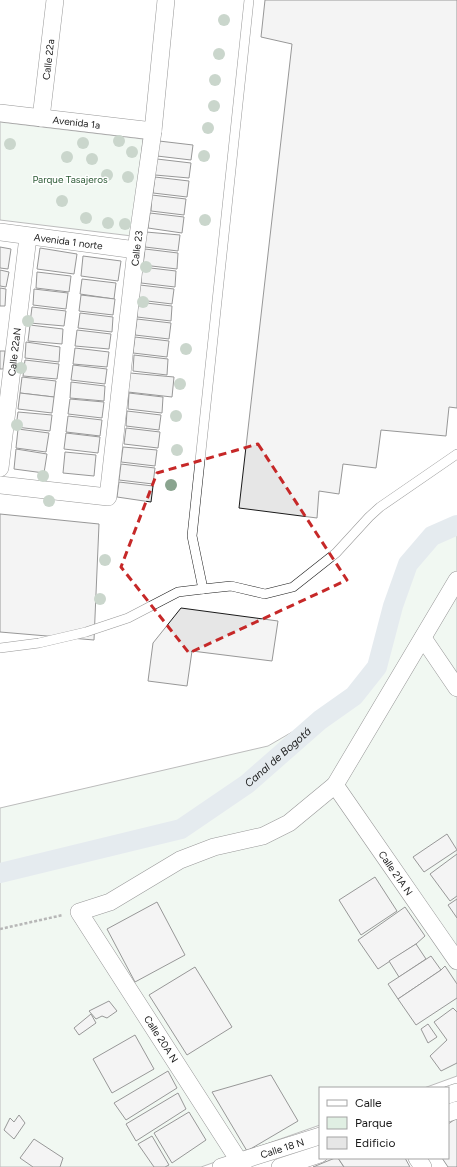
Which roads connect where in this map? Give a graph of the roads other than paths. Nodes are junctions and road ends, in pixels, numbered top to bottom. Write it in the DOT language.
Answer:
graph roads {
  1 [pos="55,0"];
  2 [pos="166,0"];
  3 [pos="249,0"];
  4 [pos="0,113"];
  5 [pos="41,118"];
  6 [pos="152,131"];
  7 [pos="0,232"];
  8 [pos="28,237"];
  9 [pos="136,250"];
  10 [pos="457,454"];
  11 [pos="0,468"];
  12 [pos="0,486"];
  13 [pos="457,580"];
  14 [pos="203,589"];
  15 [pos="423,638"];
  16 [pos="0,648"];
  17 [pos="457,688"];
  18 [pos="335,785"];
  19 [pos="457,961"];
  20 [pos="319,1136"];
  21 [pos="319,1154"];
  22 [pos="241,1164"];
  23 [pos="221,1167"];
  24 [pos="280,1167"];
  1 -- 5 [label="street, Calle 22a"];
  2 -- 6 [label="street, Calle 23"];
  3 -- 14 [label="lane"];
  4 -- 5 [label="street, Avenida 1a"];
  5 -- 6 [label="street, Avenida 1a"];
  6 -- 9 [label="street, Calle 23"];
  7 -- 8 [label="street, Avenida 1 norte"];
  8 -- 9 [label="street, Avenida 1 norte"];
  8 -- 11 [label="street, Calle 22aN"];
  9 -- 12 [label="street, Calle 23"];
  10 -- 14 [label="lane"];
  13 -- 15 [label="street"];
  14 -- 16 [label="lane"];
  15 -- 17 [label="street"];
  15 -- 18 [label="street"];
  18 -- 19 [label="street, Calle 21A N"];
  18 -- 22 [label="street, Calle 20A N"];
  20 -- 22 [label="street, Calle 18 N"];
  21 -- 24 [label="street, Calle 18 N"];
  22 -- 23 [label="street, Calle 18 N"];
}
